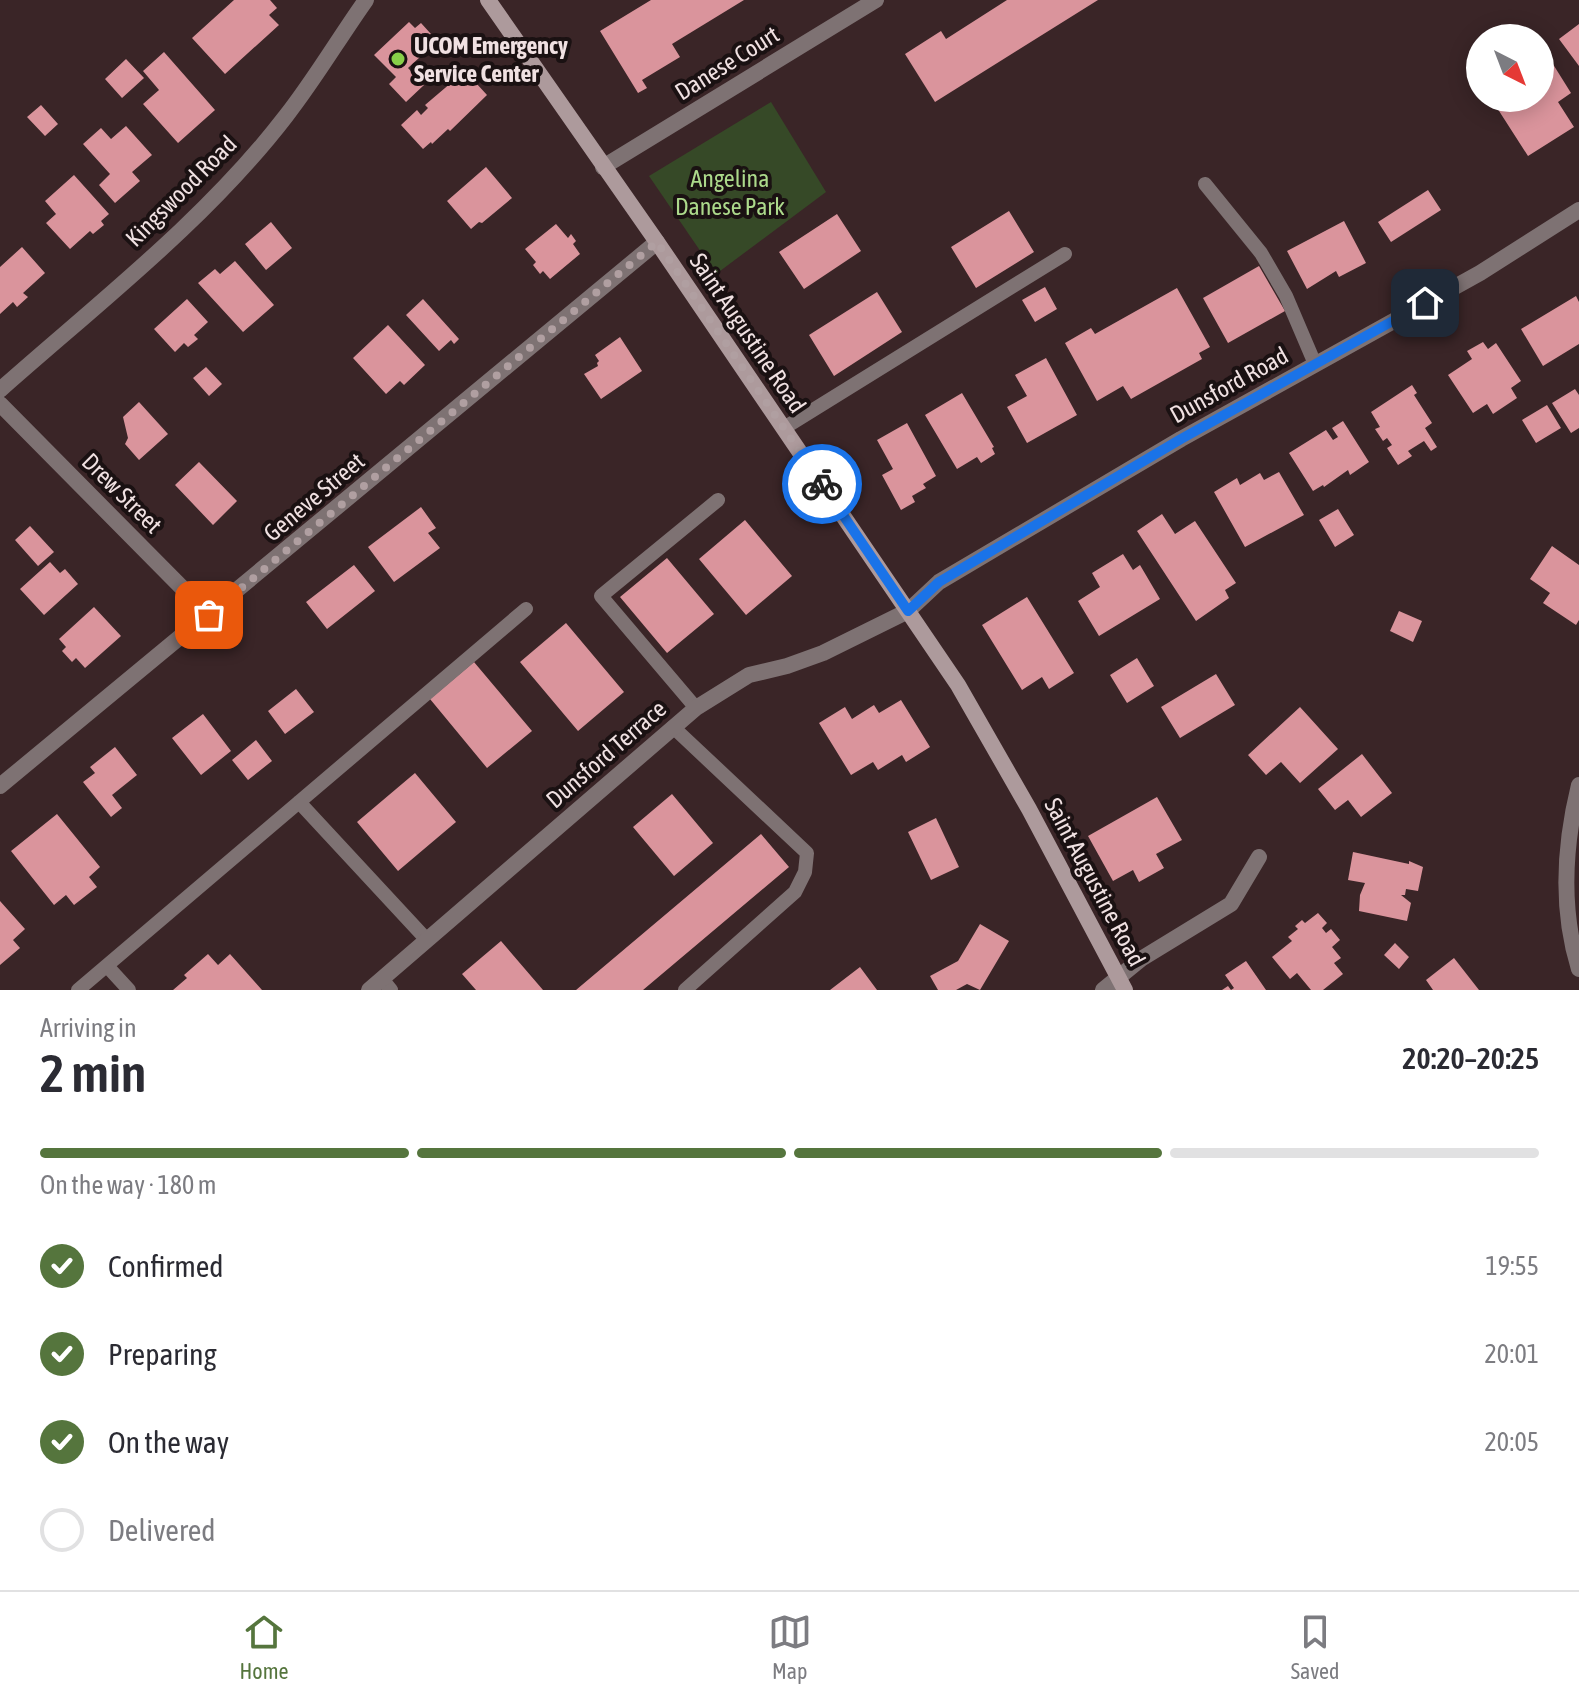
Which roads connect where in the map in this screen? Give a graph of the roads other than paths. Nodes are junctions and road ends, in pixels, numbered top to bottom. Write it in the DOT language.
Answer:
graph roads {
  1 [pos="366,0"];
  2 [pos="488,0"];
  3 [pos="876,0"];
  4 [pos="603,167"];
  5 [pos="1205,184"];
  6 [pos="1579,210"];
  7 [pos="657,242"];
  8 [pos="1065,254"];
  9 [pos="1315,364"];
  10 [pos="0,390"];
  11 [pos="0,404"];
  12 [pos="784,428"];
  13 [pos="718,500"];
  14 [pos="526,609"];
  15 [pos="908,611"];
  16 [pos="209,615"];
  17 [pos="696,708"];
  18 [pos="673,727"];
  19 [pos="1579,785"];
  20 [pos="0,786"];
  21 [pos="299,802"];
  22 [pos="1259,857"];
  23 [pos="427,940"];
  24 [pos="107,966"];
  25 [pos="1579,969"];
  26 [pos="1122,984"];
  27 [pos="381,986"];
  28 [pos="78,990"];
  29 [pos="129,990"];
  30 [pos="685,990"];
  31 [pos="1103,990"];
  1 -- 10 [label="street, Kingswood Road"];
  2 -- 4 [label="main road, Saint Augustine Road"];
  3 -- 4 [label="street, Danese Court"];
  4 -- 7 [label="main road, Saint Augustine Road"];
  5 -- 9 [label="lane"];
  6 -- 9 [label="street, Dunsford Road"];
  7 -- 12 [label="main road, Saint Augustine Road"];
  7 -- 16 [label="street, Geneve Street"];
  8 -- 12 [label="lane"];
  9 -- 15 [label="street, Dunsford Road"];
  11 -- 16 [label="street, Drew Street"];
  12 -- 15 [label="main road, Saint Augustine Road"];
  13 -- 17 [label="lane"];
  14 -- 21 [label="lane"];
  15 -- 17 [label="street, Dunsford Terrace"];
  15 -- 26 [label="main road, Saint Augustine Road"];
  16 -- 20 [label="street, Geneve Street"];
  17 -- 18 [label="street, Dunsford Terrace"];
  18 -- 23 [label="street, Dunsford Terrace"];
  18 -- 30 [label="lane"];
  19 -- 25 [label="street"];
  21 -- 23 [label="lane"];
  21 -- 24 [label="lane"];
  22 -- 26 [label="street"];
  23 -- 27 [label="street, Dunsford Terrace"];
  24 -- 28 [label="lane"];
  24 -- 29 [label="lane"];
  26 -- 31 [label="street"];
}
